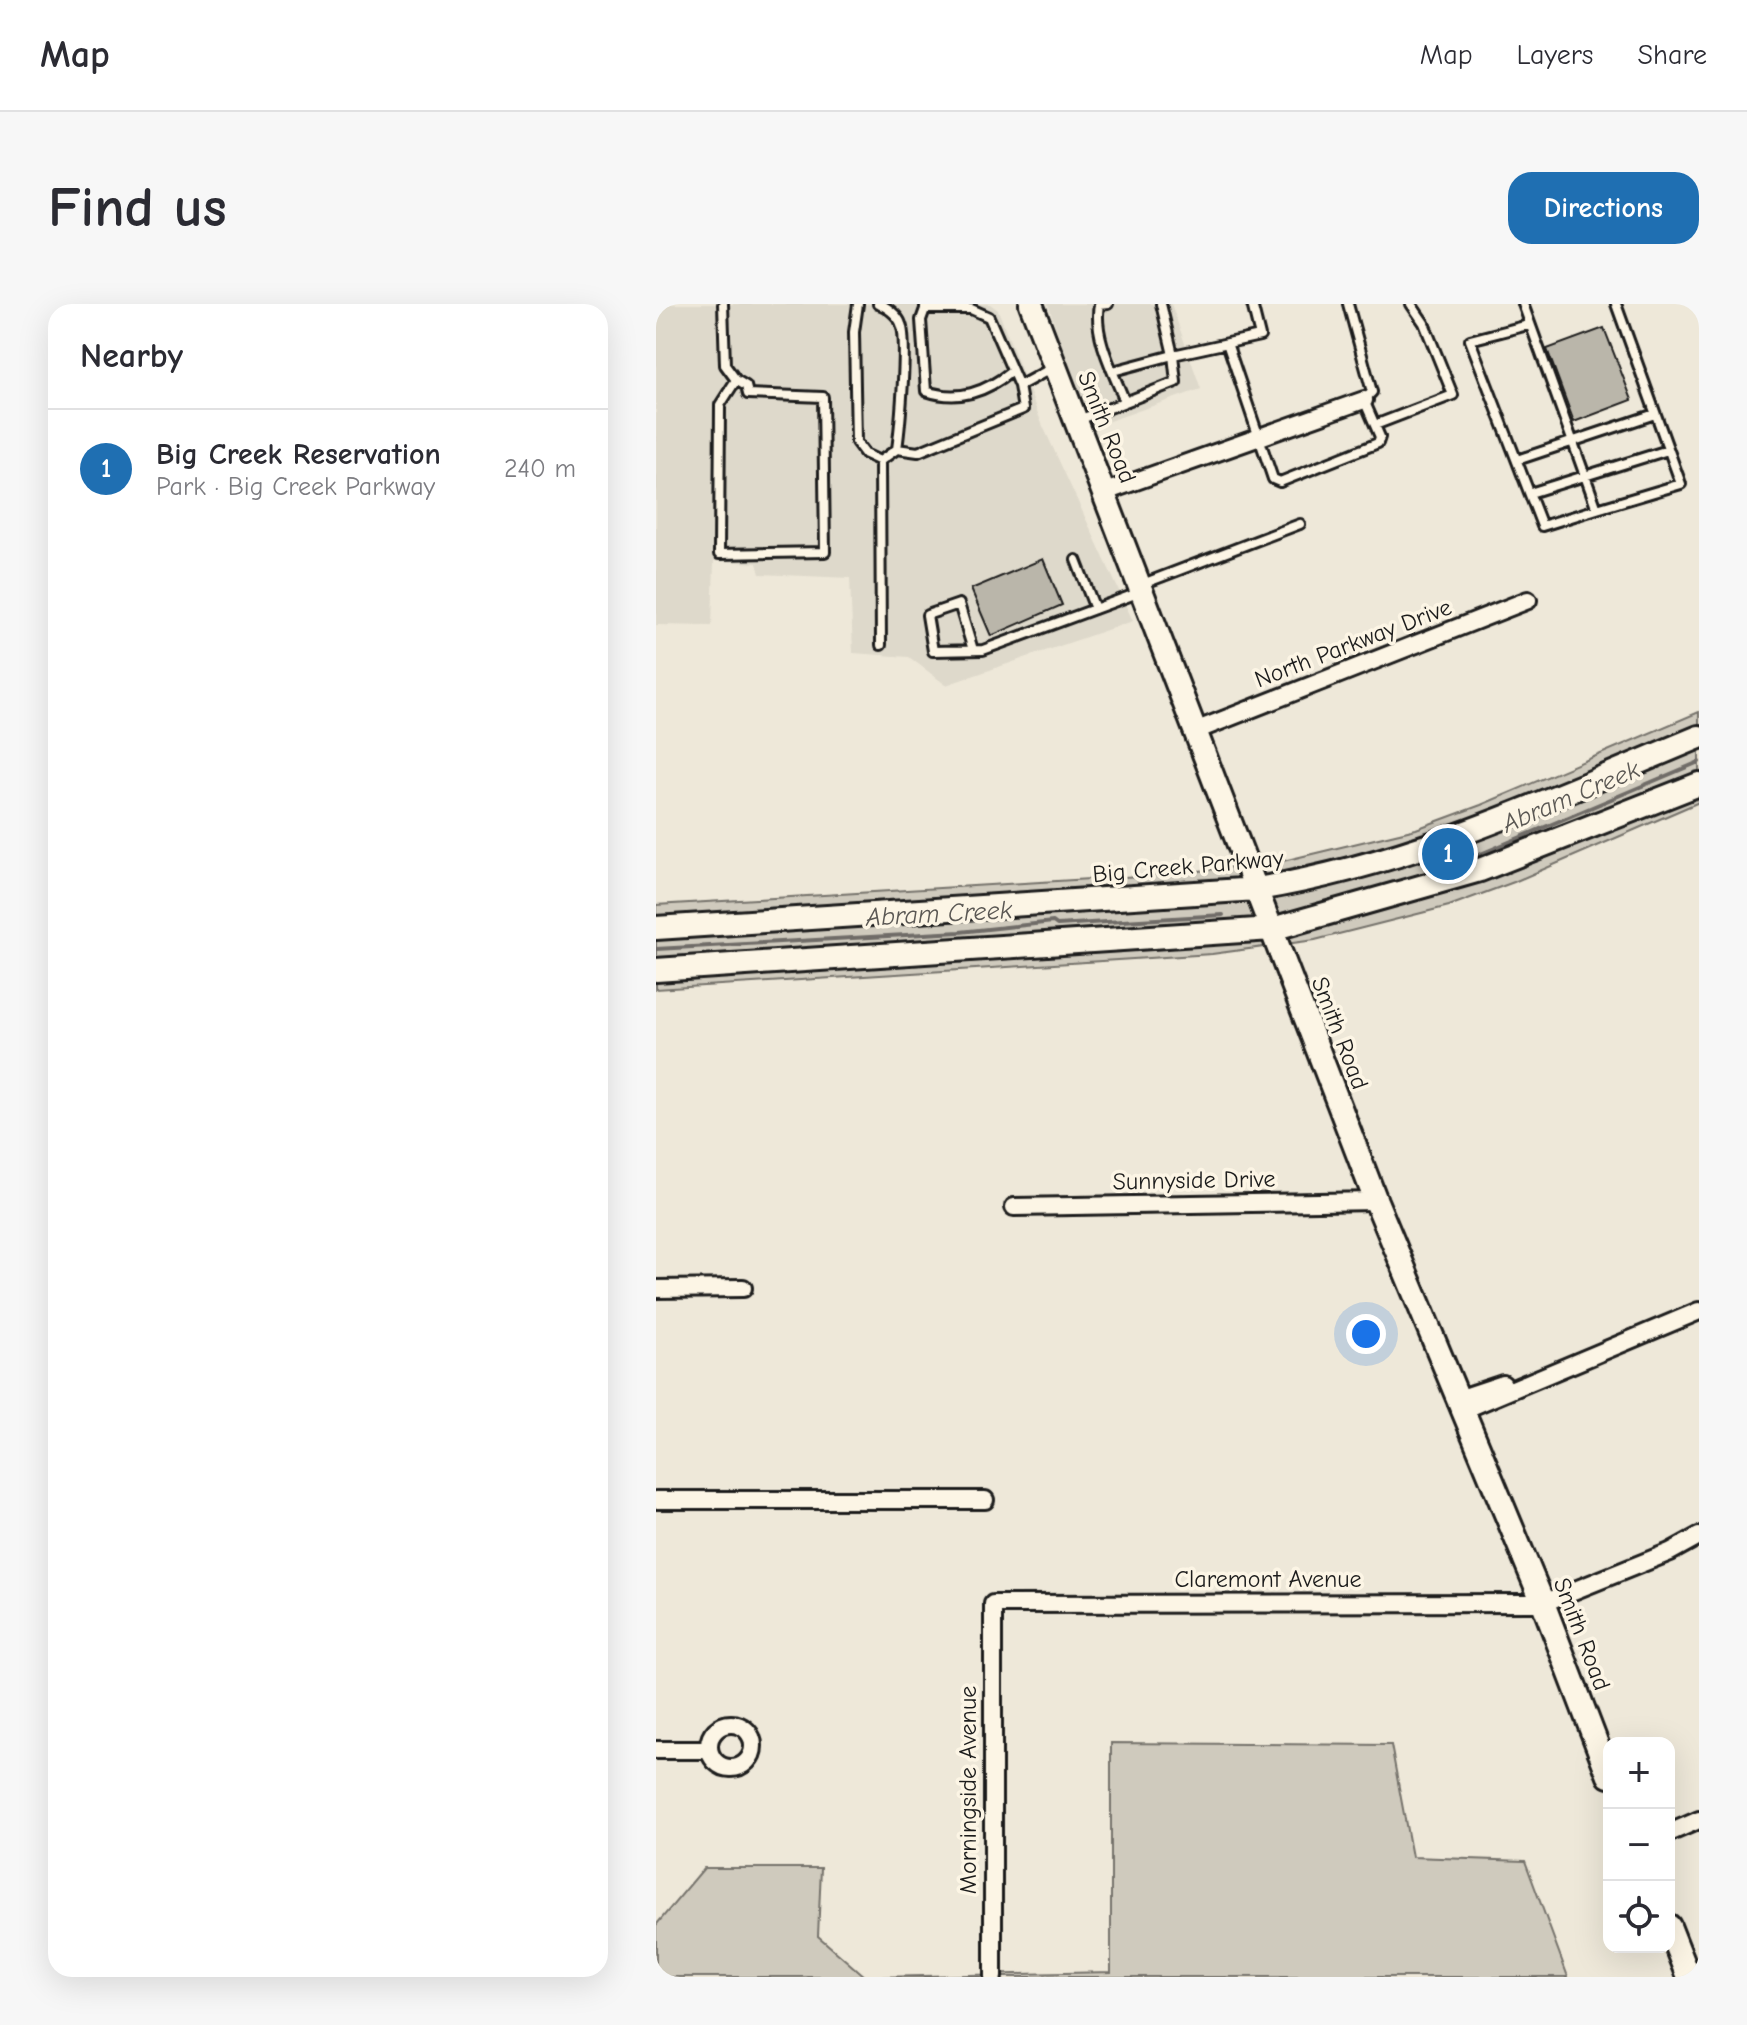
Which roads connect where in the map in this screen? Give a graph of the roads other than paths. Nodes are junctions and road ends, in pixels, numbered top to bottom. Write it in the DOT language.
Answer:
graph roads {
  1 [pos="723,304"];
  2 [pos="858,304"];
  3 [pos="878,304"];
  4 [pos="1031,304"];
  5 [pos="1108,304"];
  6 [pos="1161,304"];
  7 [pos="1252,304"];
  8 [pos="1348,304"];
  9 [pos="1411,304"];
  10 [pos="1523,304"];
  11 [pos="1616,304"];
  12 [pos="925,306"];
  13 [pos="1528,325"];
  14 [pos="1228,346"];
  15 [pos="1173,355"];
  16 [pos="1054,367"];
  17 [pos="1012,371"];
  18 [pos="1113,371"];
  19 [pos="736,380"];
  20 [pos="1019,386"];
  21 [pos="1364,400"];
  22 [pos="1125,402"];
  23 [pos="1655,414"];
  24 [pos="1075,421"];
  25 [pos="1375,425"];
  26 [pos="1259,438"];
  27 [pos="1570,441"];
  28 [pos="897,449"];
  29 [pos="1668,450"];
  30 [pos="1517,460"];
  31 [pos="880,461"];
  32 [pos="1585,477"];
  33 [pos="1105,492"];
  34 [pos="1530,493"];
  35 [pos="1597,509"];
  36 [pos="1300,524"];
  37 [pos="1076,560"];
  38 [pos="1142,588"];
  39 [pos="1528,600"];
  40 [pos="1095,609"];
  41 [pos="881,645"];
  42 [pos="973,650"];
  43 [pos="1195,731"];
  44 [pos="1699,737"];
  45 [pos="1699,784"];
  46 [pos="1257,889"];
  47 [pos="656,928"];
  48 [pos="1272,929"];
  49 [pos="656,970"];
  50 [pos="1376,1201"];
  51 [pos="1014,1207"];
  52 [pos="743,1288"];
  53 [pos="656,1289"];
  54 [pos="1699,1311"];
  55 [pos="1461,1405"];
  56 [pos="656,1500"];
  57 [pos="985,1500"];
  58 [pos="1699,1536"];
  59 [pos="1543,1603"];
  60 [pos="993,1604"];
  61 [pos="683,1749"];
  62 [pos="656,1750"];
  63 [pos="709,1750"];
  64 [pos="1603,1760"];
  65 [pos="656,1762"];
  66 [pos="1699,1820"];
  67 [pos="1675,1830"];
  68 [pos="1675,1941"];
  69 [pos="993,1977"];
  70 [pos="1689,1977"];
  1 -- 19 [label="lane"];
  2 -- 31 [label="lane"];
  3 -- 28 [label="lane"];
  4 -- 16 [label="street, Smith Road"];
  5 -- 18 [label="lane"];
  6 -- 15 [label="lane"];
  7 -- 14 [label="lane"];
  8 -- 21 [label="lane"];
  9 -- 25 [label="lane"];
  10 -- 13 [label="lane"];
  11 -- 23 [label="lane"];
  12 -- 17 [label="lane"];
  12 -- 17 [label="lane"];
  13 -- 27 [label="lane"];
  13 -- 30 [label="lane"];
  14 -- 15 [label="lane"];
  14 -- 26 [label="lane"];
  15 -- 18 [label="lane"];
  15 -- 22 [label="lane"];
  16 -- 20 [label="lane"];
  16 -- 24 [label="street, Smith Road"];
  17 -- 20 [label="lane"];
  18 -- 22 [label="lane"];
  19 -- 19 [label="lane"];
  20 -- 28 [label="lane"];
  21 -- 25 [label="lane"];
  21 -- 26 [label="street"];
  22 -- 24 [label="lane"];
  23 -- 27 [label="lane"];
  23 -- 29 [label="lane"];
  24 -- 33 [label="street, Smith Road"];
  25 -- 26 [label="lane"];
  26 -- 33 [label="street"];
  27 -- 30 [label="lane"];
  27 -- 32 [label="lane"];
  28 -- 31 [label="lane"];
  29 -- 32 [label="lane"];
  29 -- 35 [label="lane"];
  30 -- 34 [label="lane"];
  31 -- 41 [label="lane"];
  32 -- 34 [label="lane"];
  32 -- 35 [label="lane"];
  33 -- 38 [label="street, Smith Road"];
  34 -- 35 [label="lane"];
  36 -- 38 [label="lane"];
  37 -- 40 [label="lane"];
  38 -- 40 [label="lane"];
  38 -- 43 [label="street, Smith Road"];
  39 -- 43 [label="street, North Parkway Drive"];
  40 -- 42 [label="lane"];
  42 -- 42 [label="lane"];
  43 -- 46 [label="street, Smith Road"];
  44 -- 46 [label="street, Big Creek Parkway"];
  45 -- 48 [label="street"];
  46 -- 47 [label="street, Big Creek Parkway"];
  46 -- 48 [label="street, Smith Road"];
  48 -- 49 [label="street"];
  48 -- 50 [label="street, Smith Road"];
  50 -- 51 [label="street, Sunnyside Drive"];
  50 -- 55 [label="street, Smith Road"];
  52 -- 53 [label="street"];
  54 -- 55 [label="street"];
  55 -- 59 [label="street, Smith Road"];
  56 -- 57 [label="street"];
  58 -- 59 [label="street"];
  59 -- 60 [label="street, Claremont Avenue"];
  59 -- 64 [label="street, Smith Road"];
  60 -- 69 [label="street, Morningside Avenue"];
  61 -- 62 [label="street"];
  61 -- 63 [label="street"];
  61 -- 65 [label="street"];
  66 -- 67 [label="street"];
  68 -- 70 [label="street"];
}
